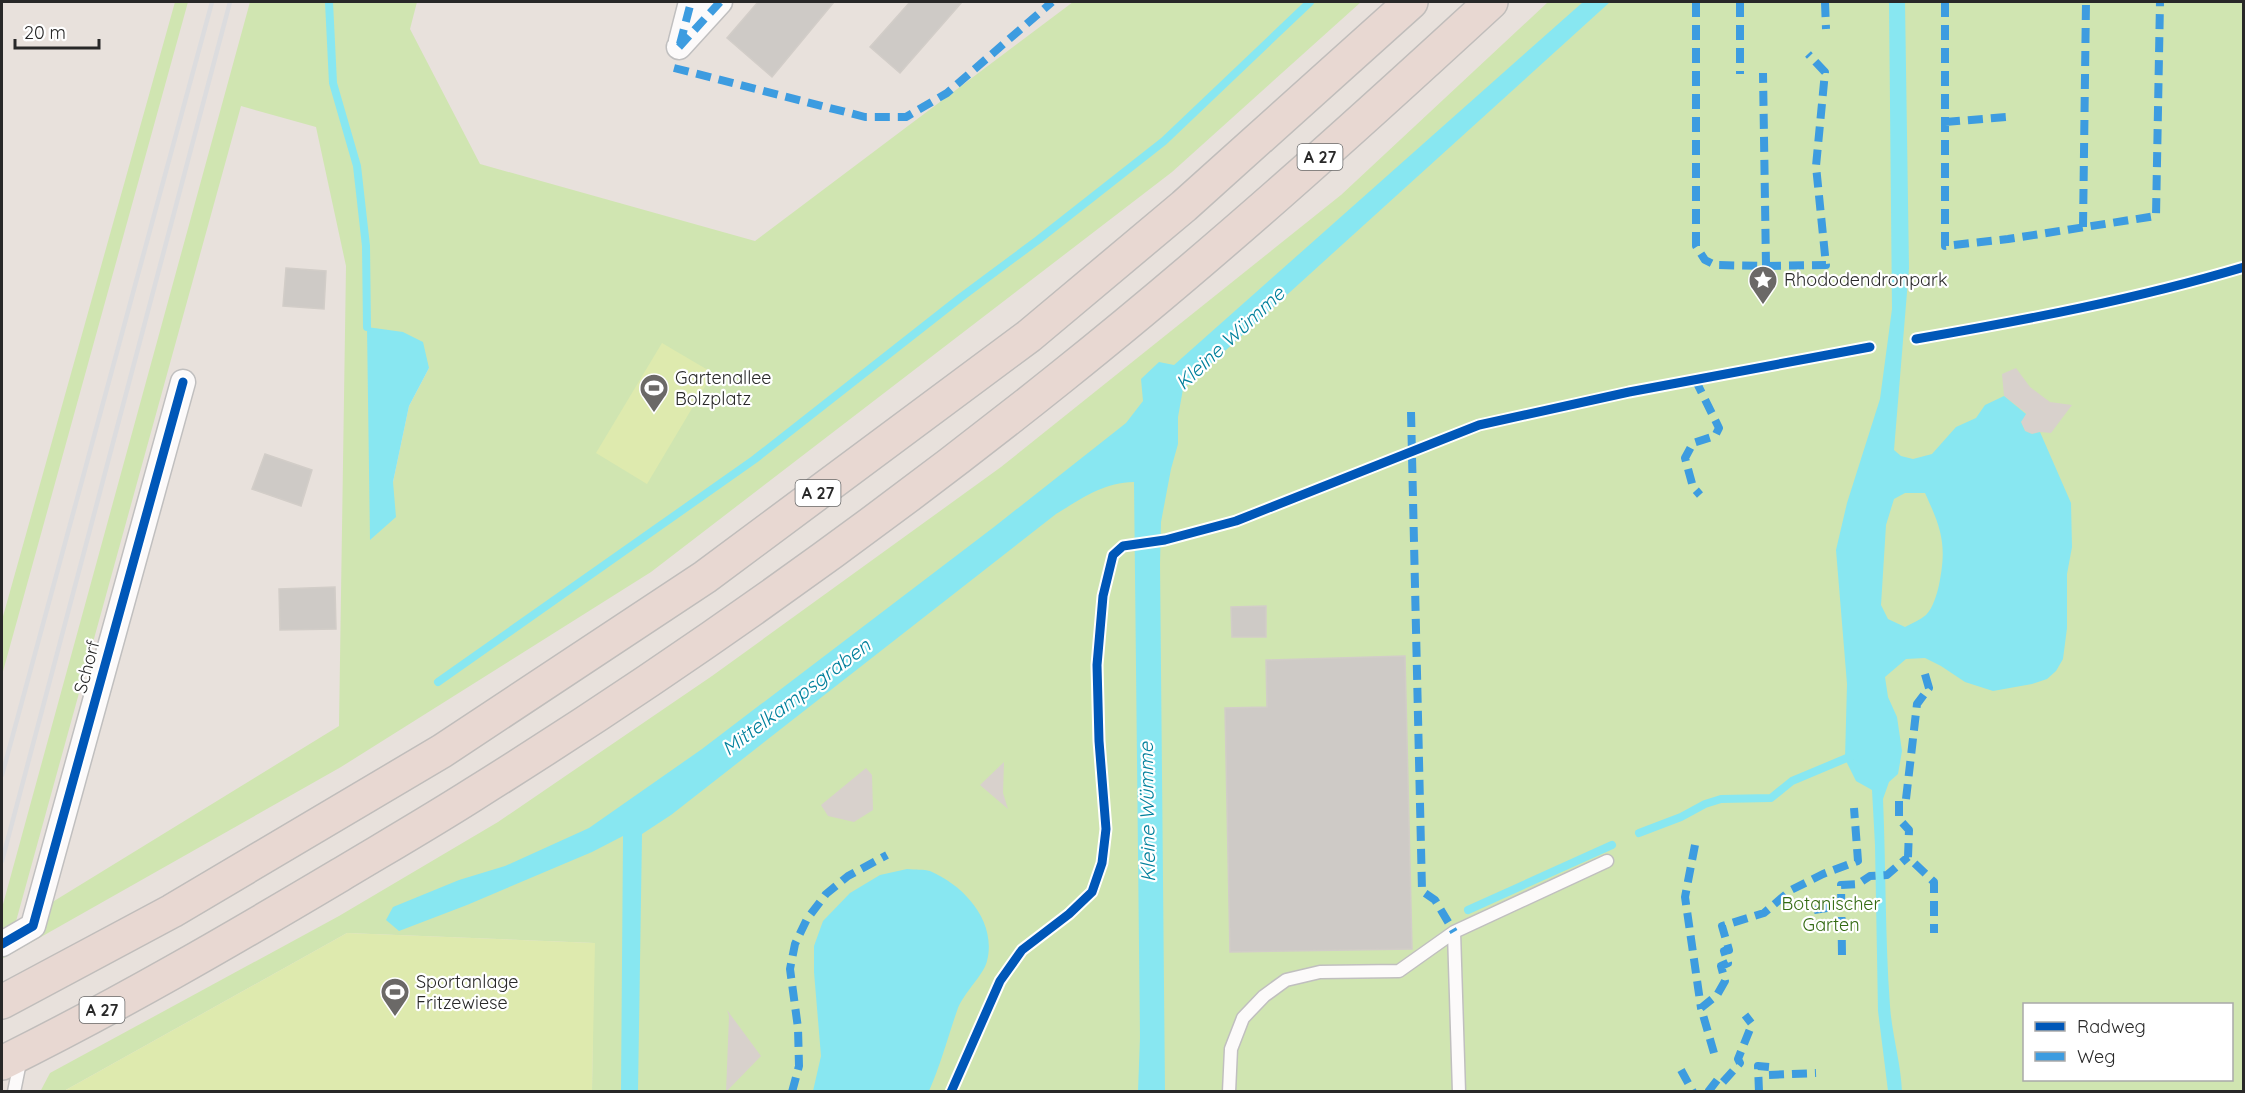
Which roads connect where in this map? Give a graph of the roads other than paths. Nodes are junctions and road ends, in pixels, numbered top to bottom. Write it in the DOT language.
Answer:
graph roads {
  1 [pos="691,2"];
  2 [pos="720,2"];
  3 [pos="1411,2"];
  4 [pos="1491,2"];
  5 [pos="183,382"];
  6 [pos="1606,861"];
  7 [pos="1454,932"];
  8 [pos="2,944"];
  9 [pos="2,1002"];
  10 [pos="12,1058"];
  11 [pos="15,1092"];
  12 [pos="1229,1092"];
  13 [pos="1459,1092"];
  1 -- 2 [label="street"];
  3 -- 9 [label="highway, A 27"];
  4 -- 10 [label="highway, A 27"];
  5 -- 8 [label="street, Schorf"];
  6 -- 7 [label="lane"];
  7 -- 12 [label="lane"];
  7 -- 13 [label="lane"];
  10 -- 11 [label="lane"];
}
